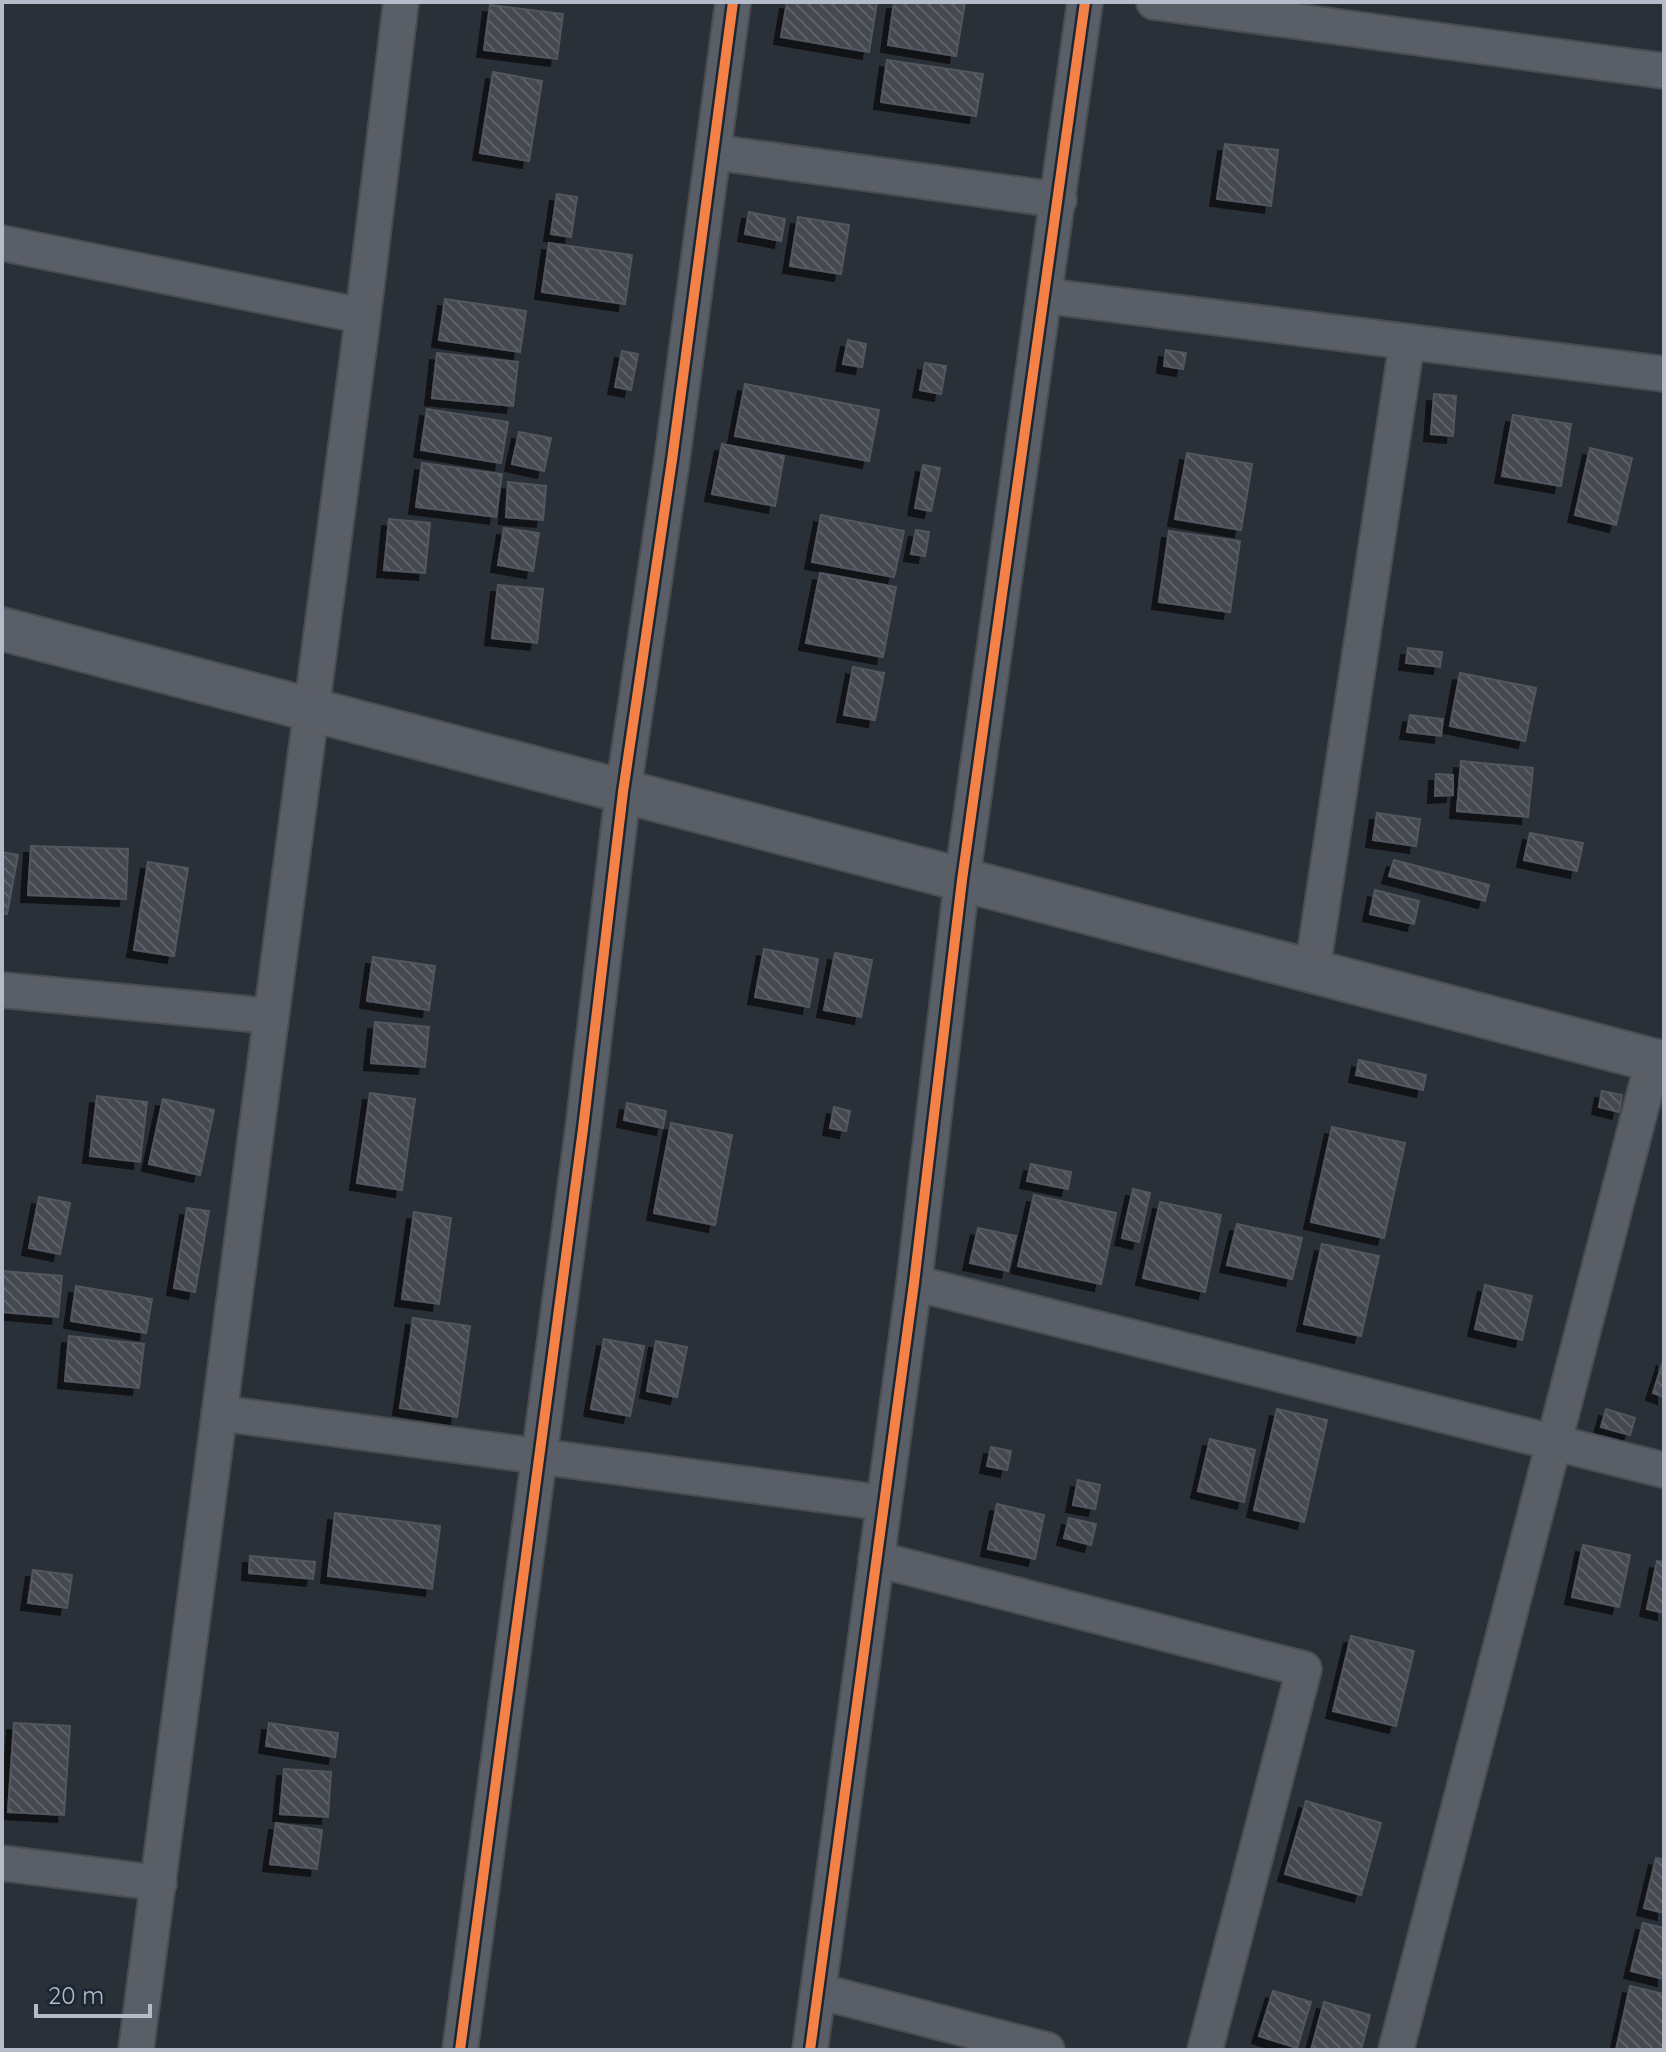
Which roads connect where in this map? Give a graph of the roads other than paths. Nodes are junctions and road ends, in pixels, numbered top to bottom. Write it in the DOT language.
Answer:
graph roads {
  1 [pos="401,2"];
  2 [pos="733,2"];
  3 [pos="1085,2"];
  4 [pos="1154,2"];
  5 [pos="1664,71"];
  6 [pos="713,152"];
  7 [pos="1059,200"];
  8 [pos="2,243"];
  9 [pos="1046,296"];
  10 [pos="363,316"];
  11 [pos="1407,342"];
  12 [pos="1664,374"];
  13 [pos="2,629"];
  14 [pos="311,710"];
  15 [pos="623,792"];
  16 [pos="962,880"];
  17 [pos="1312,972"];
  18 [pos="2,990"];
  19 [pos="270,1016"];
  20 [pos="1658,1062"];
  21 [pos="914,1283"];
  22 [pos="219,1413"];
  23 [pos="1554,1441"];
  24 [pos="539,1456"];
  25 [pos="1664,1470"];
  26 [pos="884,1503"];
  27 [pos="876,1559"];
  28 [pos="2,1863"];
  29 [pos="159,1883"];
  30 [pos="818,1991"];
  31 [pos="136,2050"];
  32 [pos="460,2050"];
  33 [pos="810,2050"];
  34 [pos="1047,2050"];
  35 [pos="1205,2050"];
  36 [pos="1396,2050"];
  1 -- 10 [label="street"];
  2 -- 6 [label="street"];
  3 -- 7 [label="street"];
  4 -- 5 [label="street"];
  6 -- 7 [label="street"];
  6 -- 15 [label="street"];
  7 -- 9 [label="street"];
  8 -- 10 [label="street"];
  9 -- 11 [label="street"];
  9 -- 16 [label="street"];
  10 -- 14 [label="street"];
  11 -- 12 [label="street"];
  11 -- 17 [label="street"];
  13 -- 14 [label="street"];
  14 -- 15 [label="street"];
  14 -- 19 [label="street"];
  15 -- 16 [label="street"];
  15 -- 24 [label="street"];
  16 -- 17 [label="street"];
  16 -- 21 [label="street"];
  17 -- 20 [label="street"];
  18 -- 19 [label="street"];
  19 -- 22 [label="street"];
  20 -- 23 [label="street"];
  21 -- 23 [label="street"];
  21 -- 26 [label="street"];
  22 -- 24 [label="street"];
  22 -- 29 [label="street"];
  23 -- 25 [label="street"];
  23 -- 36 [label="street"];
  24 -- 26 [label="street"];
  24 -- 32 [label="street"];
  26 -- 27 [label="street"];
  27 -- 30 [label="street"];
  27 -- 35 [label="street"];
  28 -- 29 [label="street"];
  29 -- 31 [label="street"];
  30 -- 33 [label="street"];
  30 -- 34 [label="street"];
}
